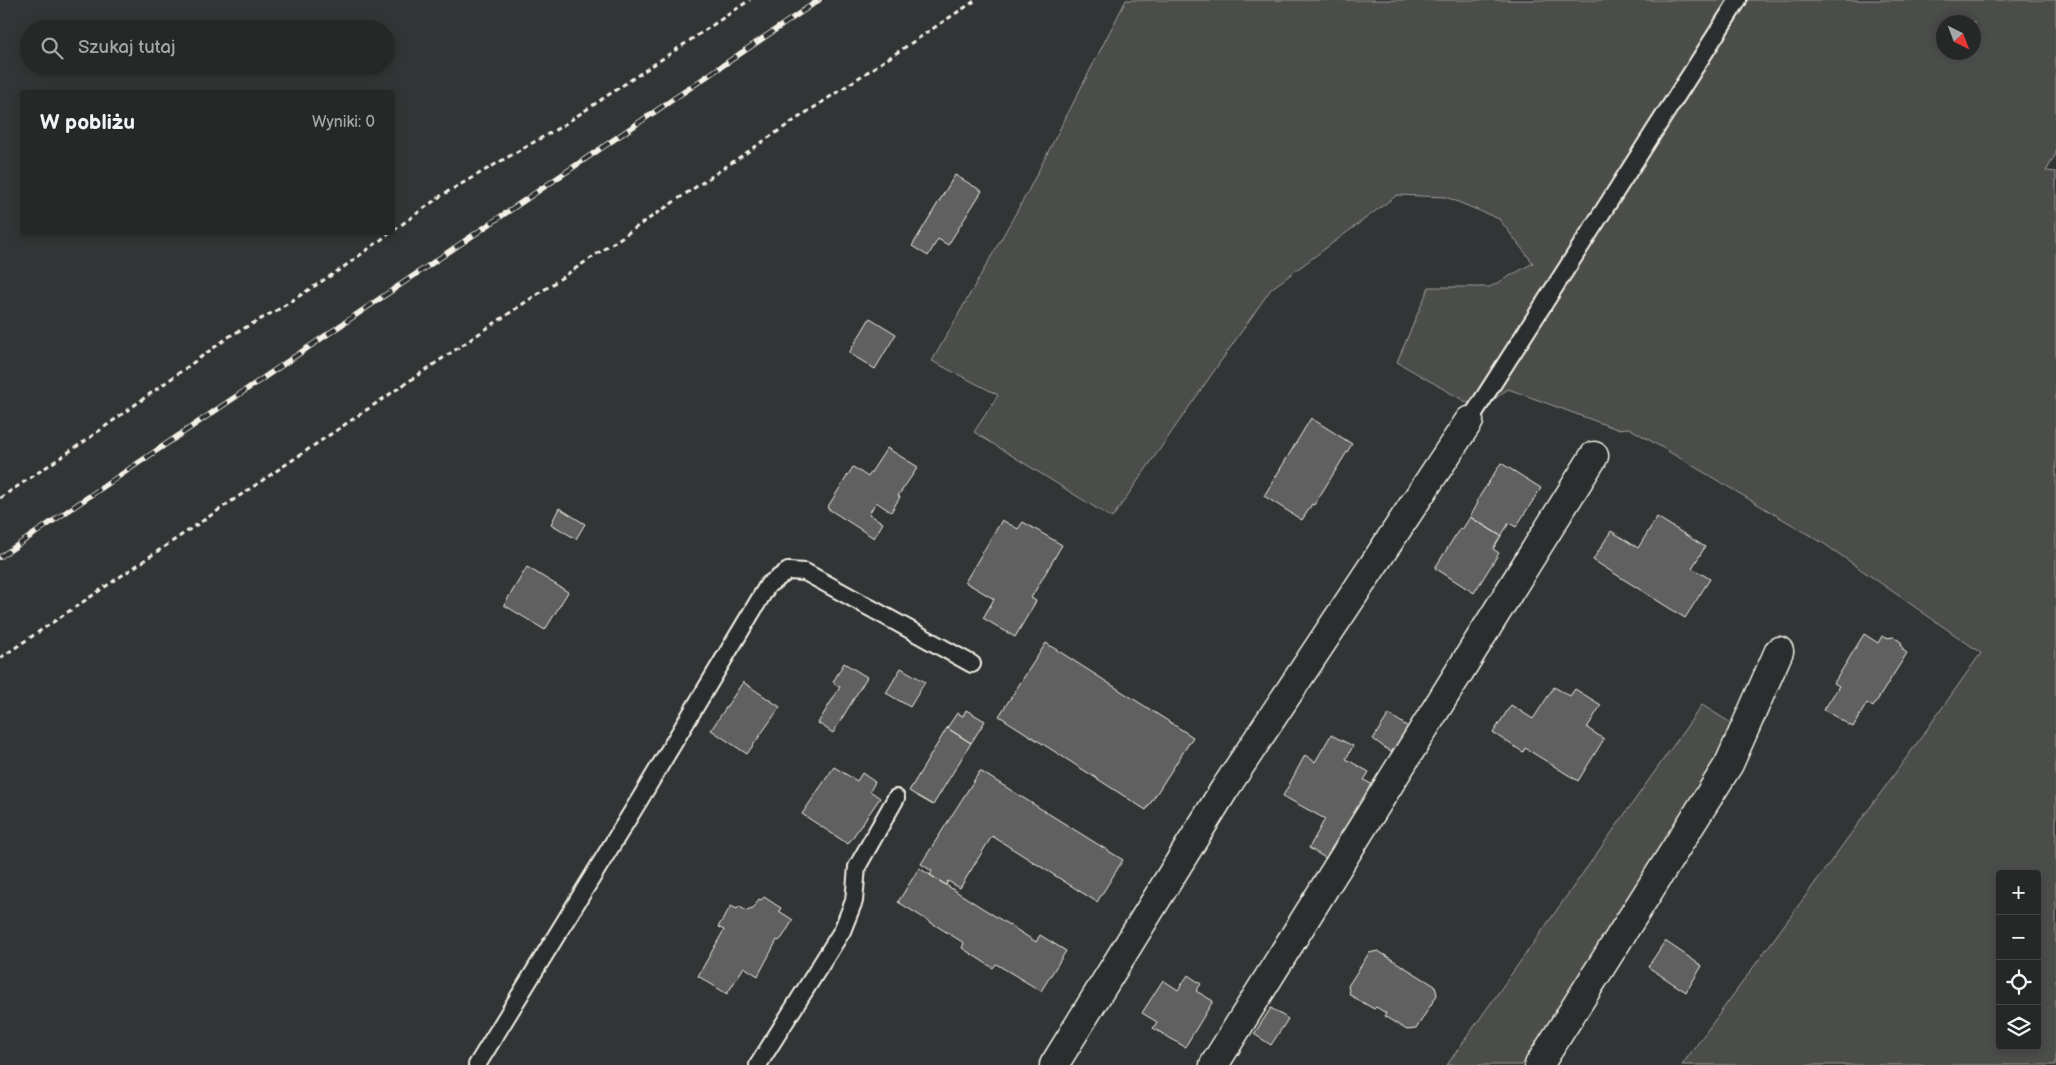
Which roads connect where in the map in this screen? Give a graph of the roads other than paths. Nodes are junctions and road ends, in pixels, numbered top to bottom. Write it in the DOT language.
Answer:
graph roads {
  1 [pos="1738,0"];
  2 [pos="1469,420"];
  3 [pos="1594,456"];
  4 [pos="1779,652"];
  5 [pos="972,664"];
  6 [pos="896,798"];
  7 [pos="477,1065"];
  8 [pos="758,1065"];
  9 [pos="1054,1065"];
  10 [pos="1214,1065"];
  11 [pos="1539,1065"];
  1 -- 2 [label="lane"];
  2 -- 9 [label="street"];
  3 -- 10 [label="street"];
  4 -- 11 [label="street"];
  5 -- 7 [label="lane"];
  6 -- 8 [label="lane"];
}
